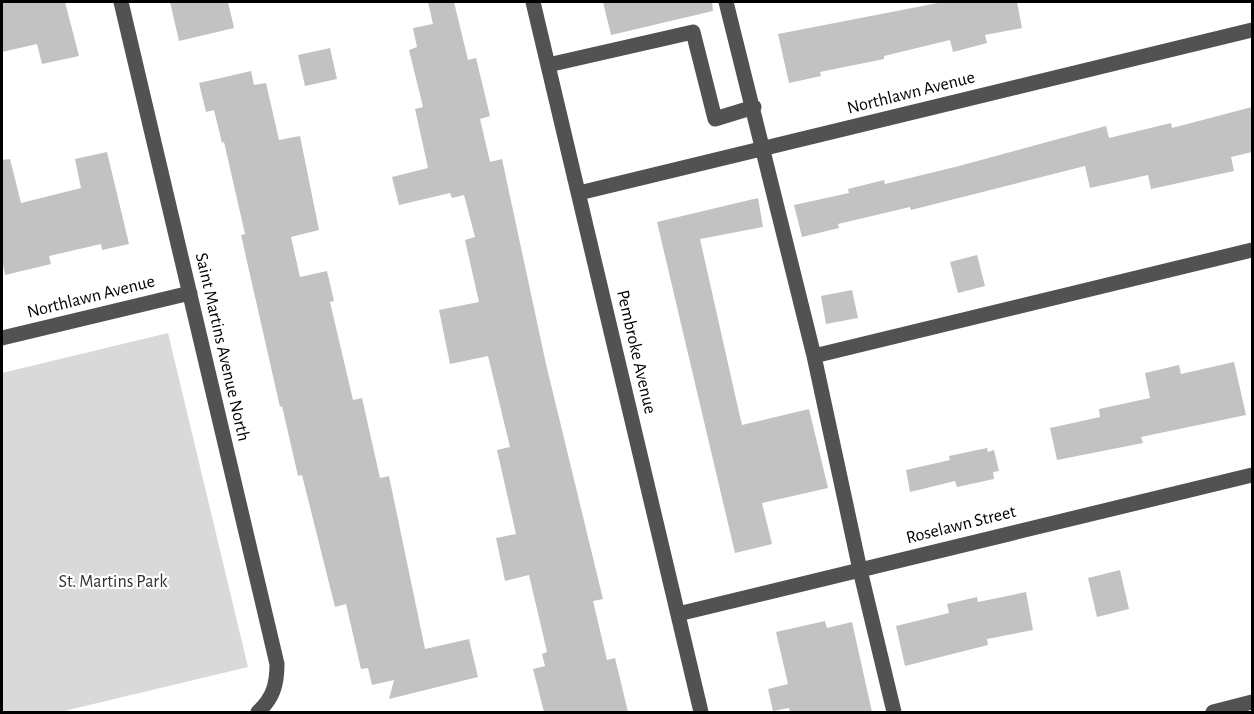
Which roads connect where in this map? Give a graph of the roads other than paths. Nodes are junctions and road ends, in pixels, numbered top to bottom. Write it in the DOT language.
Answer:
graph roads {
  1 [pos="121,2"];
  2 [pos="533,2"];
  3 [pos="726,2"];
  4 [pos="1252,30"];
  5 [pos="548,65"];
  6 [pos="753,106"];
  7 [pos="764,148"];
  8 [pos="579,193"];
  9 [pos="1252,250"];
  10 [pos="190,293"];
  11 [pos="2,339"];
  12 [pos="814,356"];
  13 [pos="1252,475"];
  14 [pos="860,570"];
  15 [pos="678,614"];
  16 [pos="1252,702"];
  17 [pos="258,712"];
  18 [pos="701,712"];
  19 [pos="894,712"];
  20 [pos="1213,712"];
  1 -- 10 [label="street, Saint Martins Avenue North"];
  2 -- 5 [label="street, Pembroke Avenue"];
  3 -- 6 [label="street"];
  4 -- 7 [label="street, Northlawn Avenue"];
  5 -- 6 [label="street"];
  5 -- 8 [label="street, Pembroke Avenue"];
  6 -- 7 [label="street"];
  7 -- 8 [label="street, Northlawn Avenue"];
  7 -- 12 [label="street"];
  8 -- 15 [label="street, Pembroke Avenue"];
  9 -- 12 [label="street"];
  10 -- 11 [label="street, Northlawn Avenue"];
  10 -- 17 [label="street, Saint Martins Avenue North"];
  12 -- 14 [label="street"];
  13 -- 14 [label="street, Roselawn Street"];
  14 -- 15 [label="street, Roselawn Street"];
  14 -- 19 [label="street"];
  15 -- 18 [label="street, Pembroke Avenue"];
  16 -- 20 [label="street"];
}
